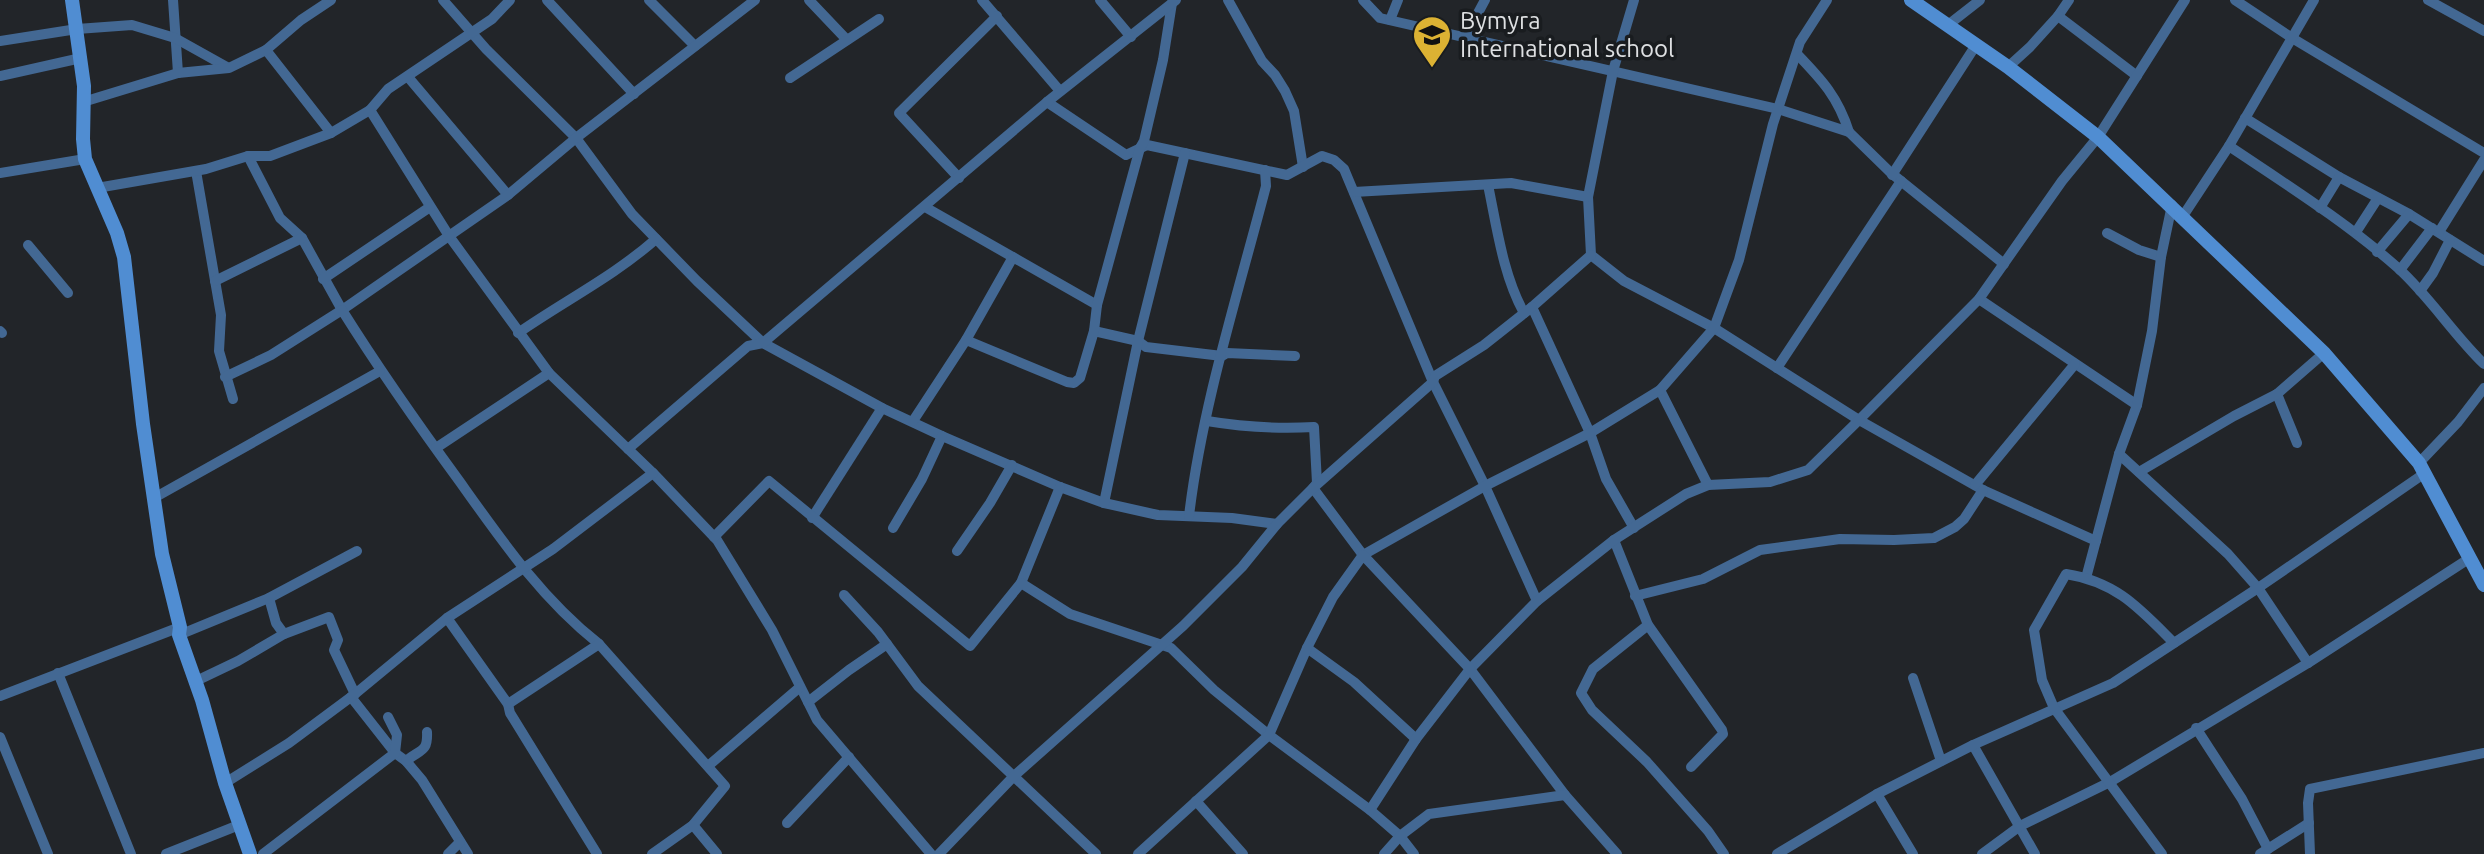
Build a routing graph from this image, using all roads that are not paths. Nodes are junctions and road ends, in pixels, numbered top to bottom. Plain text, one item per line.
1 (72, 0) edge
2 (173, 0) edge
3 (331, 0) edge
4 (443, 0) edge
5 (510, 0) edge
6 (547, 0) edge
7 (649, 0) edge
8 (809, 0) edge
9 (982, 0) edge
10 (1100, 0) edge
11 (1228, 0) edge
12 (1363, 0) edge
13 (1398, 0) edge
14 (1485, 0) edge
15 (1634, 0) edge
16 (1827, 0) edge
17 (1911, 0) edge
18 (1980, 0) edge
19 (2069, 0) edge
20 (2185, 0) edge
21 (2235, 0) edge
22 (2314, 0) edge
23 (2428, 0) edge
24 (753, 1) edge
25 (1174, 1) edge
26 (997, 16) junction
27 (2058, 16) junction
28 (879, 19) dead end
29 (174, 20) junction
30 (1390, 20) junction
31 (1948, 25) junction
32 (77, 29) junction
33 (2484, 31) edge
34 (161, 34) junction
35 (472, 34) junction
36 (1131, 37) junction
37 (175, 38) junction
38 (2292, 38) junction
39 (1464, 39) junction
40 (847, 40) junction
41 (0, 41) edge
42 (1976, 45) junction
43 (695, 46) junction
44 (266, 50) junction
45 (1797, 54) junction
46 (81, 58) junction
47 (2008, 67) junction
48 (229, 68) junction
49 (1613, 71) junction
50 (178, 73) junction
51 (0, 76) edge
52 (2137, 76) junction
53 (408, 77) junction
54 (790, 78) dead end
55 (1060, 91) junction
56 (634, 94) junction
57 (83, 102) junction
58 (1047, 102) junction
59 (1778, 109) junction
60 (370, 110) junction
61 (2245, 118) junction
62 (1849, 132) junction
63 (331, 133) junction
64 (2098, 137) junction
65 (576, 138) junction
66 (2229, 146) junction
67 (1140, 148) junction
68 (1185, 153) junction
69 (2484, 153) edge
70 (248, 156) junction
71 (85, 159) junction
72 (2484, 160) edge
73 (1303, 167) junction
74 (1265, 170) junction
75 (196, 171) junction
76 (0, 173) edge
77 (2339, 177) junction
78 (959, 178) junction
79 (1897, 178) junction
80 (1488, 185) junction
81 (97, 188) junction
82 (1354, 192) junction
83 (508, 195) junction
84 (1588, 197) junction
85 (2378, 198) junction
86 (430, 207) junction
87 (925, 207) junction
88 (2320, 208) junction
89 (2178, 211) junction
90 (2409, 214) junction
91 (2436, 230) junction
92 (2356, 232) junction
93 (2107, 233) dead end
94 (449, 236) junction
95 (302, 238) junction
96 (656, 239) junction
97 (2450, 240) junction
98 (28, 245) dead end
99 (2377, 252) junction
100 (1591, 255) junction
101 (1013, 257) junction
102 (2161, 257) junction
103 (2484, 261) edge
104 (2004, 264) junction
105 (2400, 270) junction
106 (323, 279) junction
107 (215, 281) junction
108 (2420, 291) junction
109 (68, 293) dead end
110 (1979, 299) junction
111 (1097, 305) junction
112 (342, 310) junction
113 (1528, 310) junction
114 (1714, 328) junction
115 (1094, 331) junction
116 (518, 333) junction
117 (966, 340) junction
118 (1138, 341) junction
119 (763, 343) junction
120 (2324, 353) junction
121 (1222, 356) junction
122 (1295, 356) dead end
123 (2075, 364) junction
124 (2484, 364) edge
125 (1777, 368) junction
126 (380, 371) junction
127 (549, 373) junction
128 (225, 377) junction
129 (1433, 382) junction
130 (2484, 388) edge
131 (1660, 390) junction
132 (2277, 394) junction
133 (233, 399) dead end
134 (2137, 405) junction
135 (882, 408) junction
136 (1859, 420) junction
137 (913, 421) junction
138 (1207, 421) junction
139 (1590, 433) junction
140 (942, 436) junction
141 (2297, 443) dead end
142 (436, 448) junction
143 (628, 449) junction
144 (2119, 454) junction
145 (1012, 465) junction
146 (2422, 468) junction
147 (2139, 472) junction
148 (653, 473) junction
149 (1708, 485) junction
150 (1485, 486) junction
151 (1060, 487) junction
152 (1979, 487) junction
153 (1313, 488) junction
154 (154, 498) junction
155 (1104, 503) junction
156 (1189, 516) junction
157 (812, 518) junction
158 (1277, 524) junction
159 (893, 528) dead end
160 (1634, 528) junction
161 (714, 537) junction
162 (1614, 540) junction
163 (2096, 541) junction
164 (357, 551) dead end
165 (957, 551) dead end
166 (1363, 555) junction
167 (2470, 558) junction
168 (522, 569) junction
169 (2086, 578) junction
170 (1021, 583) junction
171 (2484, 585) edge
172 (2258, 588) junction
173 (844, 595) dead end
174 (1635, 596) junction
175 (269, 598) junction
176 (1537, 601) junction
177 (447, 618) junction
178 (1648, 625) junction
179 (179, 631) junction
180 (284, 634) junction
181 (2174, 643) junction
182 (599, 644) junction
183 (887, 644) junction
184 (1160, 645) junction
185 (1307, 648) junction
186 (2308, 663) junction
187 (1470, 669) junction
188 (58, 673) junction
189 (1913, 678) dead end
190 (194, 682) junction
191 (800, 687) junction
192 (353, 695) junction
193 (0, 696) edge
194 (808, 702) junction
195 (508, 704) junction
196 (2054, 708) junction
197 (388, 717) dead end
198 (2196, 728) junction
199 (427, 732) dead end
200 (1269, 735) junction
201 (0, 737) edge
202 (1416, 739) junction
203 (1973, 745) junction
204 (395, 753) junction
205 (2484, 753) edge
206 (849, 757) junction
207 (406, 761) junction
208 (1941, 761) junction
209 (708, 766) junction
210 (1691, 767) dead end
211 (1014, 776) junction
212 (2110, 782) junction
213 (225, 783) junction
214 (1877, 794) junction
215 (1565, 795) junction
216 (1196, 801) junction
217 (1370, 810) junction
218 (787, 823) dead end
219 (2309, 823) junction
220 (239, 825) junction
221 (693, 825) junction
222 (2020, 826) junction
223 (1400, 836) junction
224 (460, 842) junction
225 (2264, 852) edge
226 (48, 854) edge
227 (131, 854) edge
228 (166, 854) edge
229 (250, 854) edge
230 (263, 854) edge
231 (448, 854) edge
232 (468, 854) edge
233 (597, 854) edge
234 (652, 854) edge
235 (717, 854) edge
236 (931, 854) edge
237 (939, 854) edge
238 (1096, 854) edge
239 (1138, 854) edge
240 (1243, 854) edge
241 (1384, 854) edge
242 (1414, 854) edge
243 (1617, 854) edge
244 (1724, 854) edge
245 (1777, 854) edge
246 (1913, 854) edge
247 (1982, 854) edge
248 (2035, 854) edge
249 (2162, 854) edge
250 (2310, 854) edge

1 - 32 street
2 - 29 street
3 - 44 street
4 - 35 street
5 - 35 street
6 - 56 street
7 - 43 street
8 - 40 street
9 - 26 street
10 - 36 street
11 - 73 street
12 - 30 street
13 - 30 street
14 - 39 street
15 - 49 street
16 - 45 street
17 - 31 street
18 - 31 street
19 - 27 street
20 - 52 street
21 - 38 street
22 - 38 street
23 - 33 street
24 - 43 street
25 - 36 street
25 - 67 street
26 - 55 street
26 - 78 street
27 - 47 street
27 - 52 street
28 - 40 street
29 - 34 street
29 - 37 street
30 - 39 street
31 - 42 street
32 - 34 street
32 - 41 street
32 - 46 street
34 - 37 street
35 - 53 street
35 - 65 street
36 - 55 street
37 - 48 street
37 - 50 street
38 - 61 street
38 - 69 street
39 - 49 street
40 - 54 street
42 - 47 street
42 - 79 street
43 - 56 street
44 - 48 street
44 - 63 street
45 - 59 street
45 - 62 street
46 - 51 street
46 - 57 street
47 - 64 street
48 - 50 street
49 - 59 street
49 - 84 street
50 - 57 street
52 - 64 street
53 - 60 street
53 - 83 street
55 - 58 street
56 - 65 street
57 - 71 street
58 - 67 street
58 - 78 street
59 - 62 street
59 - 114 street
60 - 63 street
60 - 86 street
61 - 66 street
61 - 77 street
62 - 79 street
63 - 70 street
64 - 89 street
64 - 104 street
65 - 83 street
65 - 96 street
66 - 88 street
66 - 89 street
67 - 68 street
67 - 111 street
68 - 74 street
68 - 118 street
70 - 75 street
70 - 95 street
71 - 76 street
71 - 81 street
72 - 91 street
73 - 74 street
73 - 82 street
74 - 121 street
75 - 81 street
75 - 107 street
77 - 85 street
77 - 88 street
78 - 87 street
79 - 104 street
79 - 125 street
80 - 82 street
80 - 84 street
80 - 113 street
81 - 154 street
82 - 129 street
83 - 94 street
84 - 100 street
85 - 90 street
85 - 92 street
86 - 94 street
86 - 106 street
87 - 101 street
87 - 119 street
88 - 92 street
89 - 102 street
89 - 120 street
90 - 91 street
90 - 99 street
91 - 97 street
91 - 105 street
92 - 99 street
93 - 102 street
94 - 112 street
94 - 116 street
95 - 106 street
95 - 107 street
96 - 116 street
96 - 119 street
97 - 103 street
97 - 108 street
98 - 109 street
99 - 105 street
100 - 113 street
100 - 114 street
101 - 111 street
101 - 117 street
102 - 134 street
104 - 110 street
105 - 108 street
106 - 112 street
107 - 128 street
108 - 124 street
110 - 123 street
110 - 136 street
111 - 115 street
112 - 126 street
112 - 128 street
113 - 129 street
113 - 139 street
114 - 125 street
114 - 131 street
115 - 117 street
115 - 118 street
116 - 127 street
117 - 137 street
118 - 121 street
118 - 155 street
119 - 135 street
119 - 143 street
120 - 132 street
120 - 146 street
121 - 122 street
121 - 138 street
123 - 134 street
123 - 152 street
125 - 136 street
126 - 142 street
126 - 154 street
127 - 142 street
127 - 143 street
128 - 133 street
129 - 150 street
129 - 153 street
130 - 146 street
131 - 139 street
131 - 149 street
132 - 141 street
132 - 147 street
134 - 144 street
135 - 137 street
135 - 157 street
136 - 149 street
136 - 152 street
137 - 140 street
138 - 153 street
138 - 156 street
139 - 150 street
139 - 160 street
140 - 145 street
140 - 159 street
142 - 168 street
143 - 148 street
144 - 147 street
144 - 163 street
145 - 151 street
145 - 165 street
146 - 167 street
146 - 172 street
147 - 172 street
148 - 161 street
148 - 168 street
149 - 160 street
150 - 166 street
150 - 176 street
151 - 155 street
151 - 170 street
152 - 163 street
152 - 174 street
153 - 158 street
153 - 166 street
154 - 179 street
155 - 156 street
156 - 158 street
157 - 161 street
157 - 170 street
158 - 184 street
160 - 162 street
161 - 191 street
162 - 174 street
162 - 176 street
163 - 169 street
164 - 175 street
166 - 185 street
166 - 187 street
167 - 171 street
167 - 186 street
168 - 177 street
168 - 182 street
169 - 181 street
169 - 196 street
170 - 184 street
172 - 181 street
172 - 186 street
173 - 183 street
174 - 178 street
175 - 179 street
175 - 180 street
176 - 187 street
177 - 192 street
177 - 195 street
178 - 210 street
178 - 244 street
179 - 188 street
179 - 190 street
180 - 190 street
180 - 192 street
181 - 196 street
182 - 195 street
182 - 209 street
183 - 194 street
183 - 211 street
184 - 200 street
184 - 211 street
185 - 200 street
185 - 202 street
186 - 198 street
187 - 202 street
187 - 215 street
188 - 193 street
188 - 227 street
189 - 208 street
190 - 213 street
191 - 194 street
191 - 209 street
192 - 204 street
192 - 213 street
194 - 206 street
195 - 233 street
196 - 203 street
196 - 212 street
197 - 204 street
198 - 212 street
198 - 225 street
199 - 207 street
200 - 216 street
200 - 217 street
201 - 226 street
202 - 217 street
203 - 208 street
203 - 222 street
204 - 207 street
204 - 230 street
205 - 219 street
206 - 218 street
206 - 236 street
207 - 224 street
208 - 214 street
209 - 221 street
211 - 237 street
211 - 238 street
212 - 222 street
212 - 249 street
213 - 220 street
214 - 245 street
214 - 246 street
215 - 223 street
215 - 243 street
216 - 239 street
216 - 240 street
217 - 223 street
219 - 225 street
219 - 250 street
220 - 228 street
220 - 229 street
221 - 234 street
221 - 235 street
222 - 247 street
222 - 248 street
223 - 241 street
223 - 242 street
224 - 231 street
224 - 232 street

